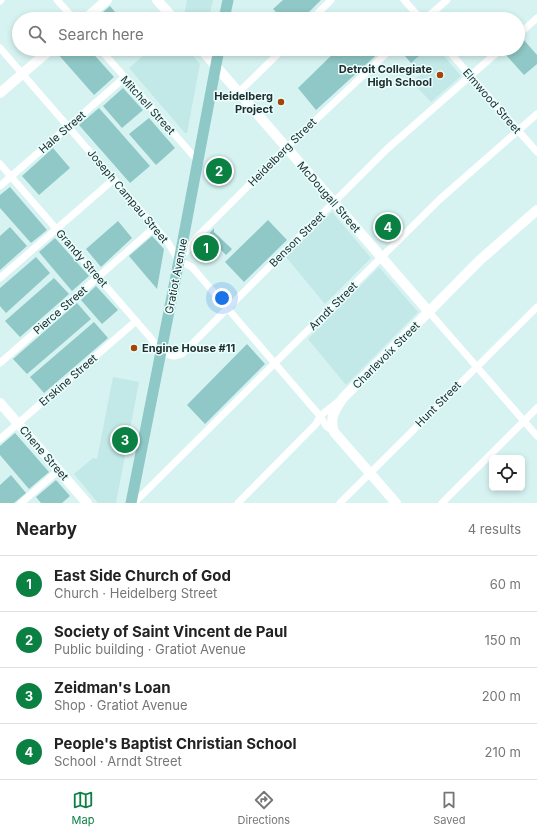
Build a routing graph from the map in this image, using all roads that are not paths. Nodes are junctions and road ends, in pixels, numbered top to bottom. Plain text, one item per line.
1 (57, 0) edge
2 (107, 0) edge
3 (157, 0) edge
4 (228, 0) edge
5 (331, 0) edge
6 (404, 0) edge
7 (447, 0) edge
8 (68, 12) edge
9 (93, 12) edge
10 (168, 12) edge
11 (225, 12) edge
12 (319, 12) edge
13 (415, 12) edge
14 (433, 12) edge
15 (537, 18) edge
16 (525, 28) edge
17 (0, 48) edge
18 (42, 56) edge
19 (106, 56) edge
20 (207, 56) edge
21 (218, 56) edge
22 (276, 56) edge
23 (384, 56) edge
24 (453, 56) edge
25 (493, 56) edge
26 (216, 66) junction
27 (22, 74) junction
28 (470, 76) junction
29 (124, 78) junction
30 (0, 93) edge
31 (238, 93) junction
32 (537, 114) edge
33 (68, 126) junction
34 (518, 130) junction
35 (286, 148) junction
36 (537, 152) edge
37 (197, 160) junction
38 (0, 164) edge
39 (11, 176) junction
40 (114, 179) junction
41 (0, 186) edge
42 (334, 202) junction
43 (537, 210) edge
44 (155, 227) junction
45 (57, 229) junction
46 (381, 257) junction
47 (179, 261) junction
48 (98, 276) junction
49 (0, 278) edge
50 (537, 306) edge
51 (227, 309) junction
52 (429, 312) junction
53 (136, 321) junction
54 (162, 353) junction
55 (0, 363) edge
56 (275, 364) junction
57 (476, 366) junction
58 (343, 398) junction
59 (0, 403) edge
60 (537, 408) edge
61 (320, 416) junction
62 (524, 421) junction
63 (18, 424) junction
64 (334, 432) junction
65 (537, 436) edge
66 (0, 439) edge
67 (59, 470) junction
68 (370, 473) junction
69 (21, 503) edge
70 (87, 503) edge
71 (133, 503) edge
72 (238, 503) edge
73 (340, 503) edge
74 (396, 503) edge
75 (442, 503) edge

1 - 8 street
2 - 9 street
3 - 10 street
4 - 11 main road
5 - 12 street
6 - 13 street
7 - 14 street
15 - 16 street
17 - 27 street, Joseph Campau Street
18 - 27 street
19 - 29 street, Mitchell Street
20 - 26 street, McDougall Street
21 - 26 main road, Gratiot Avenue
22 - 31 street
23 - 35 street, Heidelberg Street
24 - 28 street, Elmwood Street
25 - 28 street, Benson Street
26 - 31 street, McDougall Street
26 - 37 main road, Gratiot Avenue
27 - 30 street
27 - 33 street, Joseph Campau Street
28 - 34 street, Elmwood Street
28 - 42 street, Benson Street
29 - 33 street, Hale Street
29 - 37 street, Mitchell Street
31 - 35 street, McDougall Street
32 - 34 street, Arndt Street
33 - 39 street, Hale Street
33 - 40 street, Joseph Campau Street
34 - 36 street, Elmwood Street
34 - 46 street, Arndt Street
35 - 42 street, McDougall Street
35 - 47 street, Heidelberg Street
37 - 47 main road, Gratiot Avenue
38 - 39 street, Grandy Street
39 - 41 street, Hale Street
39 - 45 street, Grandy Street
40 - 44 street, Joseph Campau Street
40 - 45 street
42 - 46 street, McDougall Street
42 - 51 street, Benson Street
43 - 52 street, Charlevoix Street
44 - 47 street, Joseph Campau Street
44 - 48 street, Pierce Street
45 - 48 street, Grandy Street
45 - 49 street
46 - 52 street, McDougall Street
46 - 56 street, Arndt Street
47 - 51 street, Joseph Campau Street
47 - 54 main road, Gratiot Avenue
48 - 53 street, Grandy Street
48 - 55 street, Pierce Street
50 - 57 street, Hunt Street
51 - 54 street, Benson Street
51 - 56 street, Joseph Campau Street
52 - 57 street, McDougall Street
52 - 58 street, Charlevoix Street
53 - 54 street, Grandy Street
53 - 63 street, Erskine Street
54 - 71 main road, Gratiot Avenue
56 - 61 street, Joseph Campau Street
56 - 71 street, Arndt Street
57 - 62 street, McDougall Street
57 - 68 street, Hunt Street
58 - 61 street, Charlevoix Street
58 - 64 street
59 - 63 street, Chene Street
60 - 62 street
61 - 64 street, Joseph Campau Street
61 - 72 street, Charlevoix Street
62 - 65 street, McDougall Street
62 - 75 street
63 - 66 street, Erskine Street
63 - 67 street, Chene Street
64 - 68 street, Joseph Campau Street
67 - 69 street
67 - 70 street, Chene Street
68 - 73 street, Hunt Street
68 - 74 street, Joseph Campau Street

